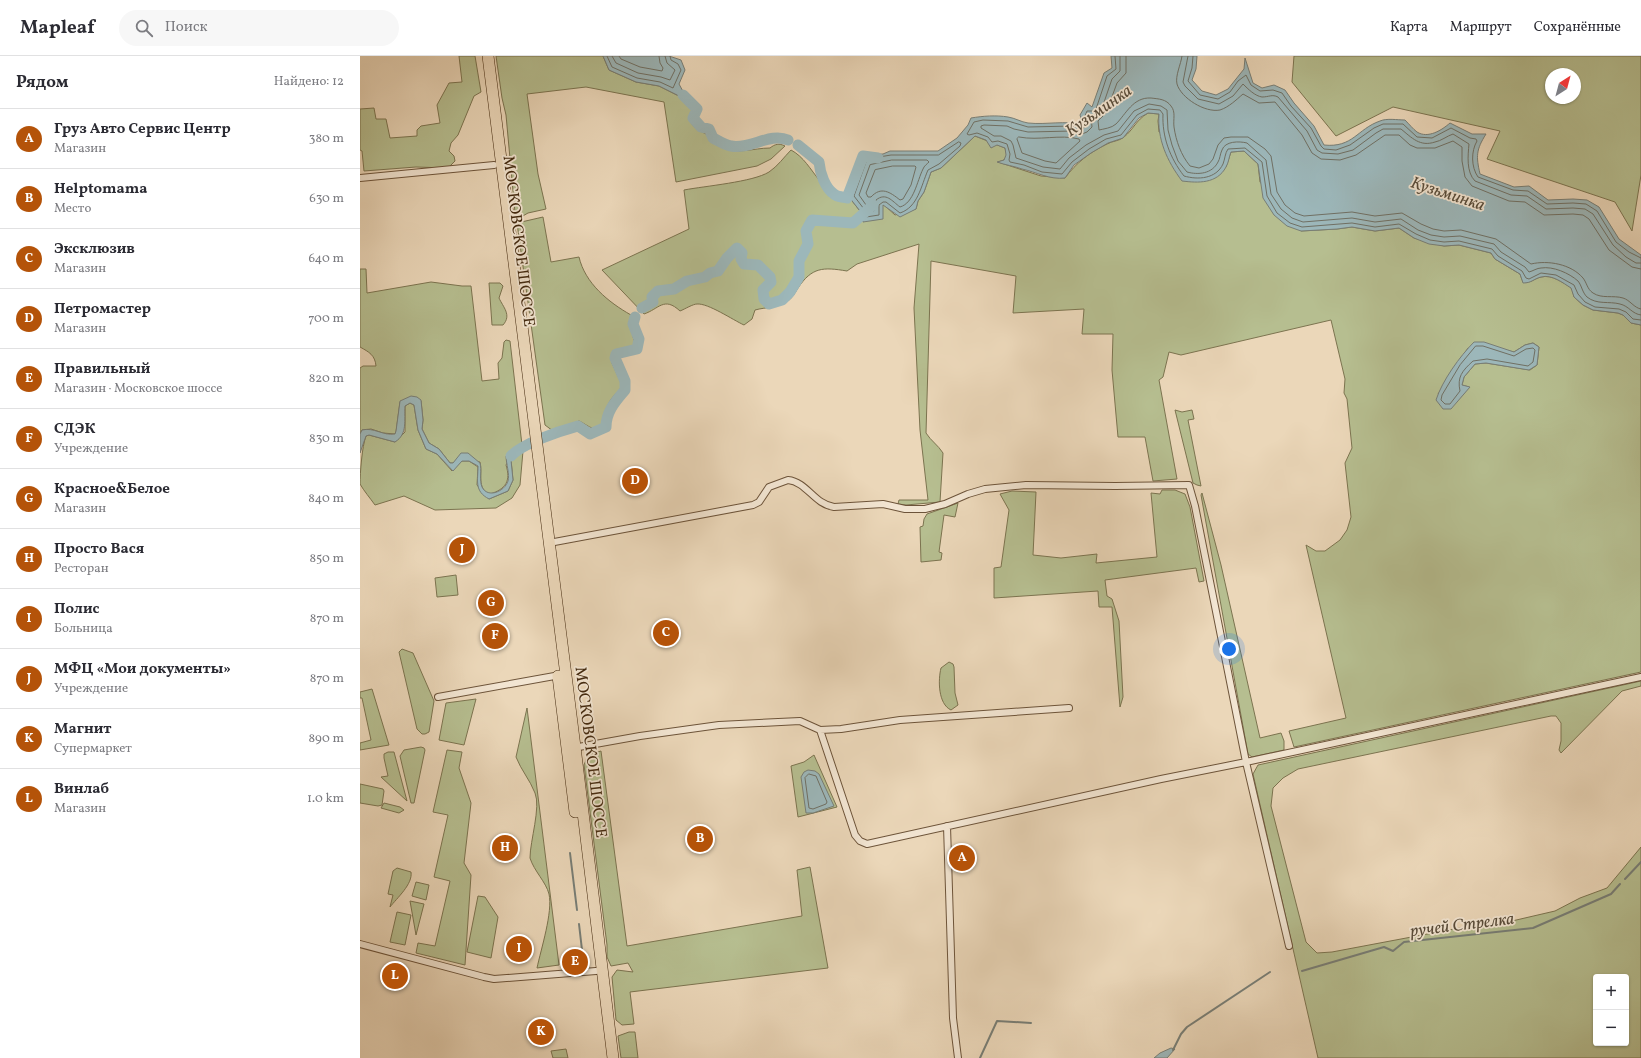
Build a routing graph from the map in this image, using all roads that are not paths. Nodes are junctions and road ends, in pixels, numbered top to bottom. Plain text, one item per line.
1 (482, 56) edge
2 (488, 56) edge
3 (494, 165) junction
4 (360, 178) edge
5 (531, 430) junction
6 (534, 451) junction
7 (549, 543) junction
8 (562, 675) junction
9 (1641, 677) edge
10 (438, 697) dead end
11 (1069, 708) dead end
12 (820, 730) junction
13 (571, 748) junction
14 (1246, 762) junction
15 (946, 826) junction
16 (360, 944) edge
17 (1288, 946) dead end
18 (596, 970) junction
19 (606, 1058) edge
20 (613, 1058) edge
21 (958, 1058) edge

1 - 3 highway, МОСКОВСКОЕ ШОССЕ
2 - 5 highway, МОСКОВСКОЕ ШОССЕ
3 - 4 street
3 - 5 highway, МОСКОВСКОЕ ШОССЕ
5 - 6 highway
6 - 7 highway, МОСКОВСКОЕ ШОССЕ
6 - 8 highway, МОСКОВСКОЕ ШОССЕ
7 - 8 highway, МОСКОВСКОЕ ШОССЕ
7 - 14 street
8 - 10 street
8 - 13 highway, МОСКОВСКОЕ ШОССЕ
9 - 14 street
11 - 12 street
12 - 13 street
12 - 15 street
13 - 18 highway, МОСКОВСКОЕ ШОССЕ
13 - 20 highway, МОСКОВСКОЕ ШОССЕ
14 - 15 street
14 - 17 street
15 - 21 street
16 - 18 street
18 - 19 highway, МОСКОВСКОЕ ШОССЕ

